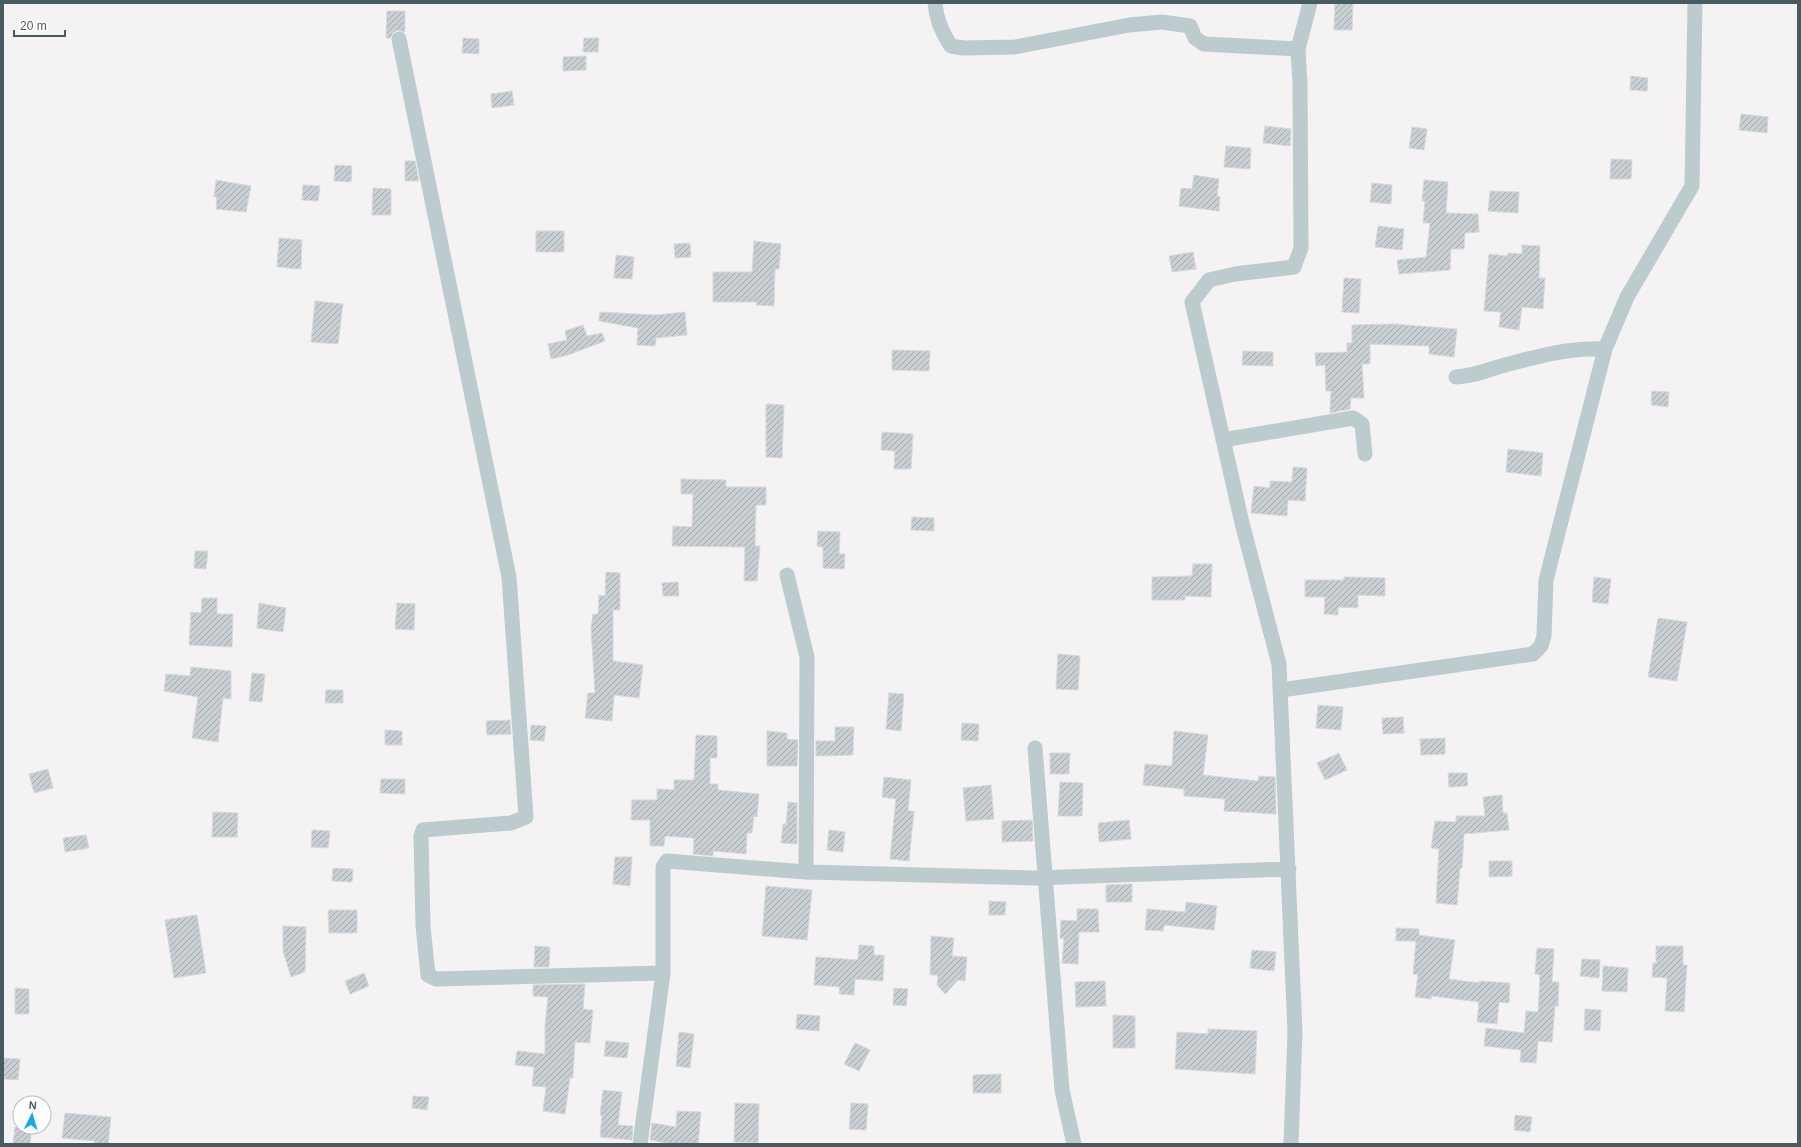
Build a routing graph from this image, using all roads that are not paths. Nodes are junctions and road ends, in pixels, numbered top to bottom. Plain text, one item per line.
1 (935, 3) edge
2 (1310, 3) edge
3 (1695, 3) edge
4 (399, 39) dead end
5 (1298, 49) junction
6 (1605, 349) junction
7 (1456, 377) dead end
8 (1224, 440) junction
9 (1365, 454) dead end
10 (786, 575) dead end
11 (1281, 690) junction
12 (1035, 748) dead end
13 (1289, 869) junction
14 (806, 872) junction
15 (1045, 877) junction
16 (663, 973) junction
17 (640, 1144) edge
18 (1074, 1144) edge
19 (1291, 1144) edge

1 - 5 street
2 - 5 street
3 - 6 street
4 - 16 street
5 - 8 street
6 - 7 street
6 - 11 street
8 - 9 street
8 - 11 street
10 - 14 street
11 - 13 street
12 - 15 street
13 - 15 street
13 - 19 street
14 - 15 street
14 - 16 street
15 - 18 street
16 - 17 street

